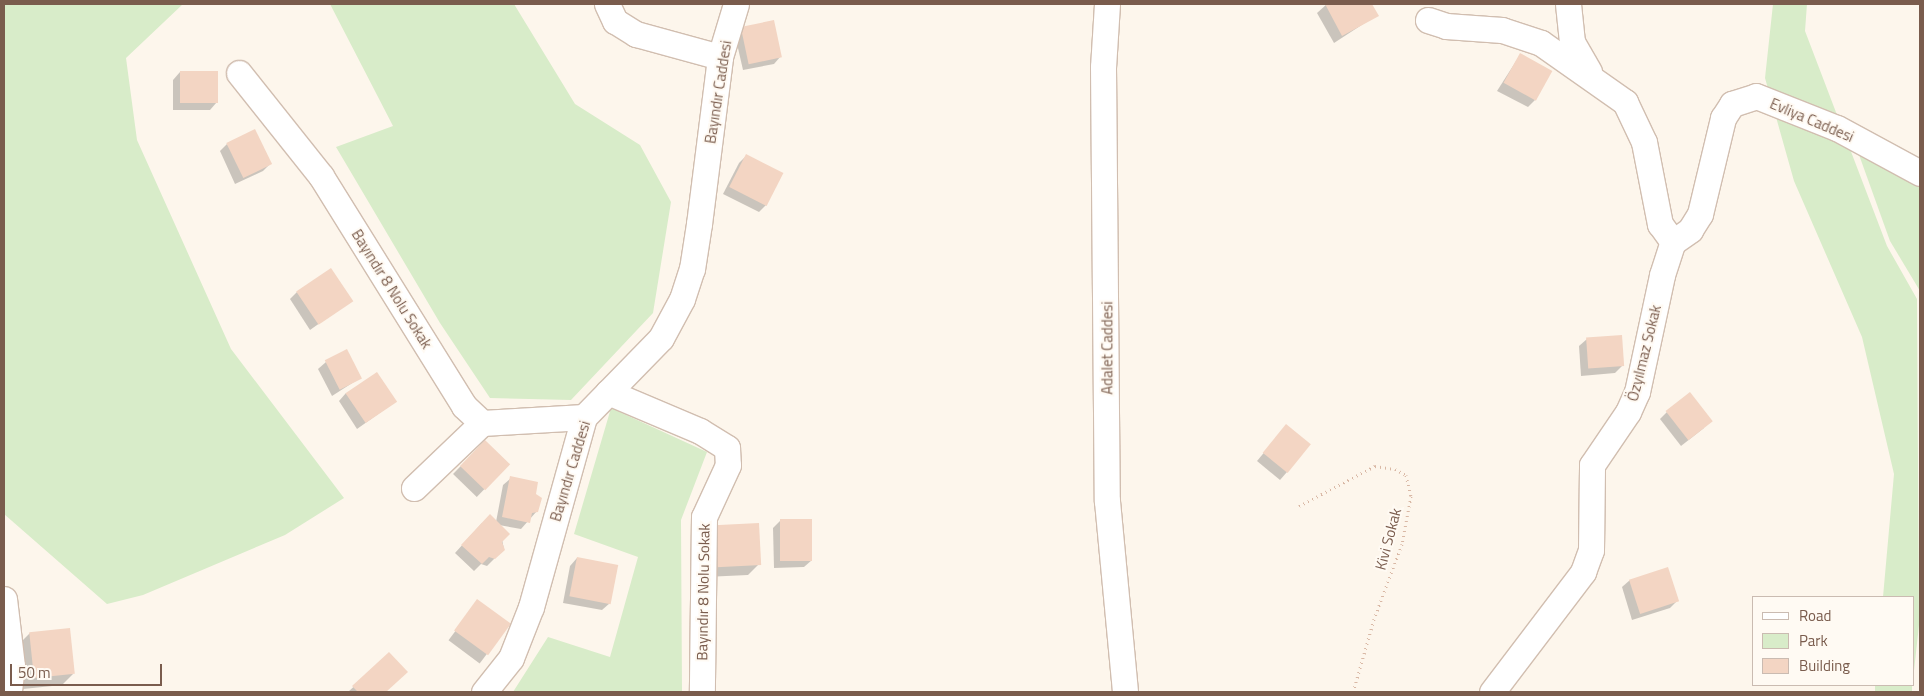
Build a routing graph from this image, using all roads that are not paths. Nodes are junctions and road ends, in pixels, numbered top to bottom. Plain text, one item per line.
1 (607, 4) edge
2 (736, 4) edge
3 (1107, 4) edge
4 (1568, 4) edge
5 (1428, 20) dead end
6 (720, 57) junction
7 (239, 74) dead end
8 (1591, 76) junction
9 (1920, 173) edge
10 (1673, 242) junction
11 (608, 392) junction
12 (584, 417) junction
13 (482, 423) junction
14 (414, 488) dead end
15 (4, 599) edge
16 (9, 692) edge
17 (484, 692) edge
18 (702, 692) edge
19 (1125, 692) edge
20 (1492, 692) edge

1 - 6 street
2 - 6 street, Bayındır Caddesi
3 - 19 street, Adalet Caddesi
4 - 8 street
5 - 8 street
6 - 11 street, Bayındır Caddesi
7 - 13 street, Bayındır 8 Nolu Sokak
8 - 10 street
9 - 10 street, Evliya Caddesi
10 - 20 street, Özyılmaz Sokak
11 - 12 street, Bayındır Caddesi
11 - 18 street, Bayındır 8 Nolu Sokak
12 - 13 street
12 - 17 street, Bayındır Caddesi
13 - 14 street
15 - 16 street

